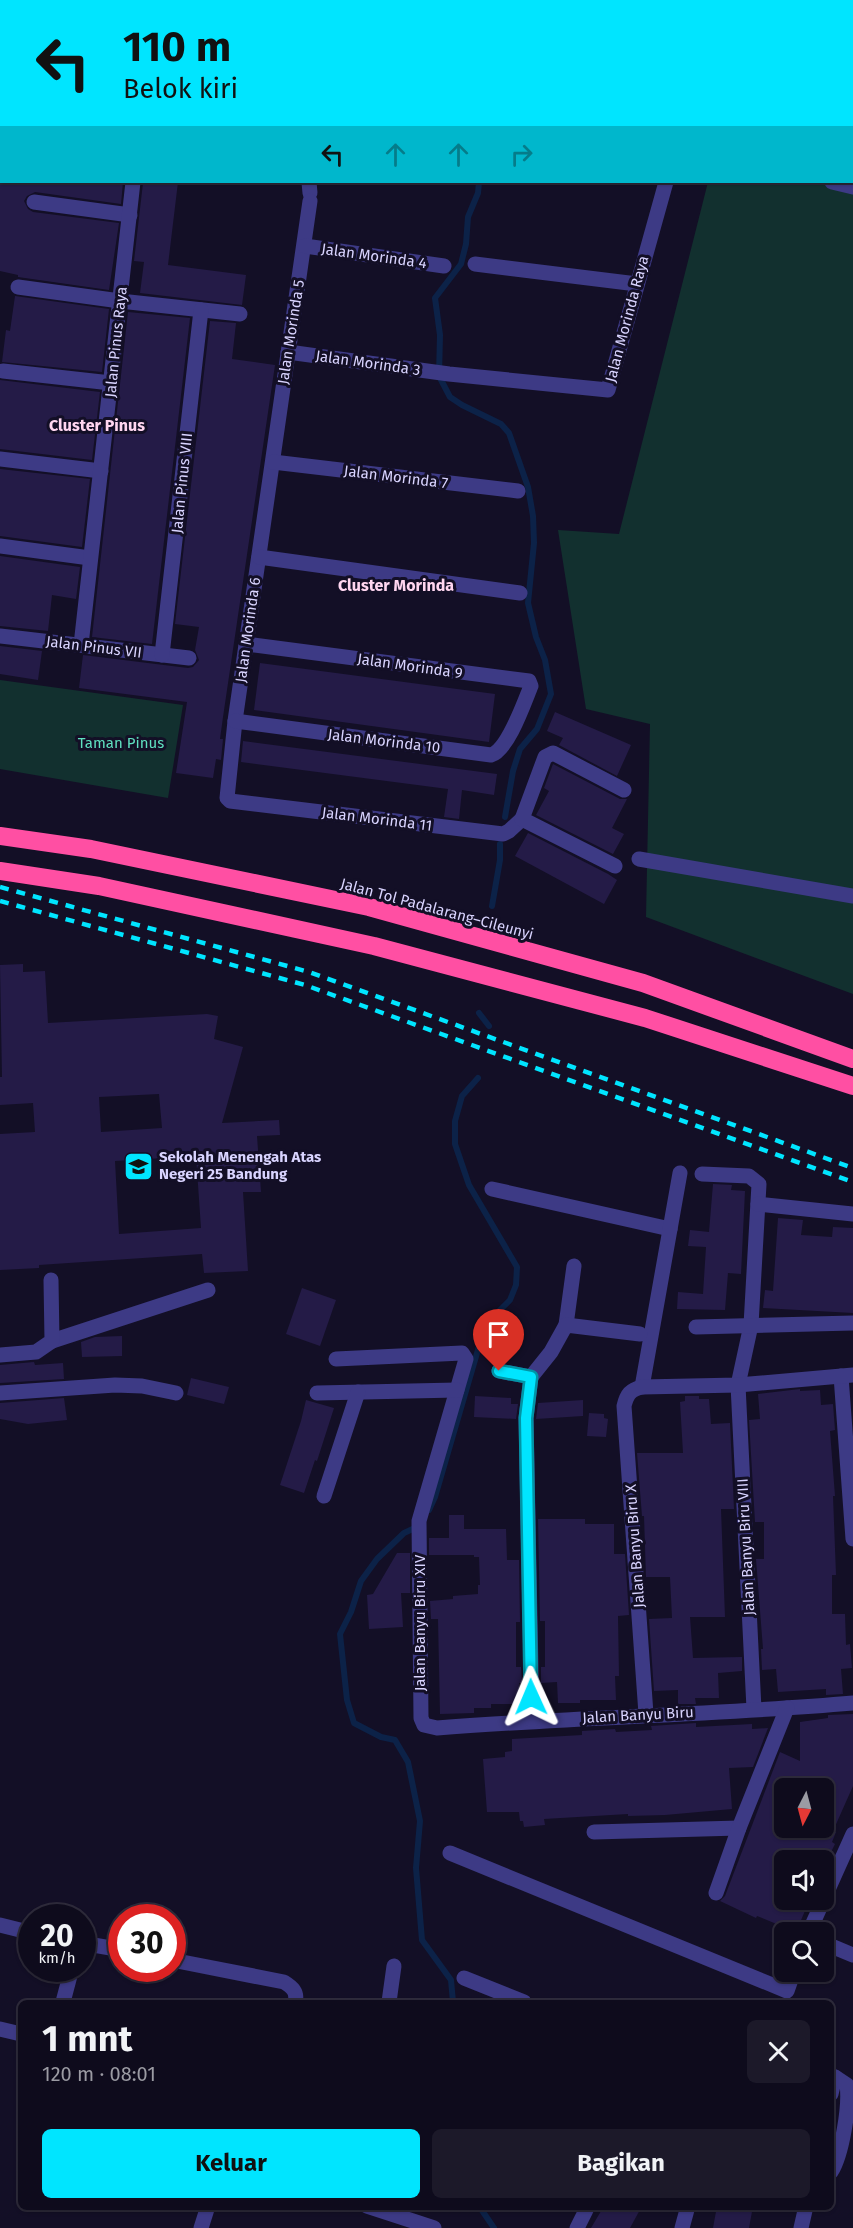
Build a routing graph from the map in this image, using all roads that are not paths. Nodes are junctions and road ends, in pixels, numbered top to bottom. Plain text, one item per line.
1 (133, 183) edge
2 (666, 183) edge
3 (310, 192) edge
4 (34, 202) dead end
5 (130, 215) junction
6 (304, 246) junction
7 (475, 264) dead end
8 (444, 266) dead end
9 (637, 284) junction
10 (18, 287) dead end
11 (120, 301) junction
12 (201, 310) junction
13 (240, 314) dead end
14 (288, 352) junction
15 (3, 371) dead end
16 (449, 374) joint
17 (111, 383) junction
18 (0, 459) edge
19 (273, 462) junction
20 (101, 471) junction
21 (518, 491) dead end
22 (0, 546) edge
23 (259, 557) junction
24 (90, 558) junction
25 (519, 593) dead end
26 (0, 636) edge
27 (246, 644) junction
28 (81, 645) junction
29 (162, 655) junction
30 (189, 658) dead end
31 (235, 721) junction
32 (516, 723) joint
33 (624, 790) dead end
34 (227, 798) joint
35 (522, 819) junction
36 (0, 836) edge
37 (639, 859) dead end
38 (615, 866) dead end
39 (0, 871) edge
40 (853, 896) edge
41 (853, 1059) edge
42 (853, 1086) edge
43 (680, 1173) dead end
44 (702, 1174) dead end
45 (492, 1189) dead end
46 (758, 1204) junction
47 (853, 1214) edge
48 (670, 1229) junction
49 (574, 1266) dead end
50 (51, 1280) dead end
51 (208, 1290) dead end
52 (853, 1323) edge
53 (566, 1325) junction
54 (751, 1325) junction
55 (696, 1327) dead end
56 (640, 1334) dead end
57 (52, 1341) junction
58 (0, 1355) edge
59 (336, 1359) dead end
60 (499, 1371) dead end
61 (847, 1376) edge
62 (531, 1377) junction
63 (738, 1385) junction
64 (642, 1387) junction
65 (457, 1390) junction
66 (358, 1392) junction
67 (0, 1393) edge
68 (176, 1393) dead end
69 (318, 1393) dead end
70 (324, 1496) dead end
71 (853, 1539) edge
72 (853, 1703) edge
73 (787, 1708) junction
74 (754, 1709) junction
75 (646, 1714) junction
76 (532, 1720) junction
77 (424, 1725) joint
78 (739, 1828) junction
79 (594, 1832) dead end
80 (853, 1834) edge
81 (450, 1853) dead end
82 (716, 1893) dead end
83 (813, 1922) edge
84 (0, 1925) edge
85 (18, 1930) edge
86 (834, 1947) edge
87 (853, 1955) edge
88 (186, 1963) edge
89 (394, 1966) dead end
90 (464, 1978) dead end
91 (68, 1982) edge
92 (790, 1982) edge
93 (785, 1997) edge
94 (64, 2000) edge
95 (295, 2000) edge
96 (389, 2000) edge
97 (519, 2000) edge
98 (0, 2029) edge
99 (18, 2033) edge
100 (834, 2078) edge
101 (834, 2163) edge
102 (207, 2210) edge
103 (379, 2210) edge
104 (586, 2210) edge
105 (687, 2210) edge
106 (805, 2210) edge
107 (201, 2228) edge
108 (434, 2228) edge
109 (577, 2228) edge
110 (682, 2228) edge
111 (801, 2228) edge

1 - 5 street, Jalan Pinus Raya
2 - 9 street, Jalan Morinda Raya
3 - 6 street, Jalan Morinda 5
4 - 5 street
5 - 11 street, Jalan Pinus Raya
6 - 8 street, Jalan Morinda 4
6 - 14 street, Jalan Morinda 5
7 - 9 street
9 - 16 street, Jalan Morinda Raya
10 - 11 street
11 - 12 street
11 - 17 street, Jalan Pinus Raya
12 - 13 street
12 - 29 street, Jalan Pinus VIII
14 - 16 street, Jalan Morinda 3
14 - 19 street, Jalan Morinda 5
15 - 17 street
17 - 20 street, Jalan Pinus Raya
18 - 20 street
19 - 21 street, Jalan Morinda 7
19 - 23 street, Jalan Morinda 6
20 - 24 street, Jalan Pinus Raya
22 - 24 street
23 - 25 street
23 - 27 street, Jalan Morinda 6
24 - 28 street, Jalan Pinus Raya
26 - 28 street, Jalan Pinus VII
27 - 31 street, Jalan Morinda 6
27 - 32 street, Jalan Morinda 9
28 - 29 street, Jalan Pinus VII
29 - 30 street, Jalan Pinus VII
31 - 32 street, Jalan Morinda 10
31 - 34 street, Jalan Morinda 6
33 - 35 street
34 - 35 street, Jalan Morinda 11
35 - 38 street
36 - 41 highway, Jalan Tol Padalarang–Cileunyi
37 - 40 street
39 - 42 highway
43 - 48 street
44 - 46 street, Jalan Banyu Biru VIII
45 - 48 street
46 - 47 street
46 - 54 street, Jalan Banyu Biru VIII
48 - 64 street
49 - 53 street
50 - 57 street
51 - 57 street
52 - 54 street
53 - 56 street
53 - 62 street
54 - 55 street
54 - 63 street, Jalan Banyu Biru VIII
57 - 58 street
59 - 65 street, Jalan Banyu Biru XIV
60 - 62 street
61 - 63 street
61 - 71 street
62 - 76 street
63 - 64 street
63 - 74 street, Jalan Banyu Biru VIII
64 - 75 street, Jalan Banyu Biru X
65 - 66 street
65 - 77 street, Jalan Banyu Biru XIV
66 - 69 street
66 - 70 street
67 - 68 street
72 - 73 street, Jalan Banyu Biru
73 - 74 street, Jalan Banyu Biru
73 - 78 street
74 - 75 street, Jalan Banyu Biru
75 - 76 street, Jalan Banyu Biru
76 - 77 street, Jalan Banyu Biru
78 - 79 street
78 - 82 street
80 - 83 street
81 - 93 street
84 - 85 street
86 - 87 street
88 - 95 street
89 - 96 street
90 - 97 street
91 - 94 street
92 - 93 street
98 - 99 street
100 - 101 street
102 - 107 street
103 - 108 street
104 - 109 street
105 - 110 street
106 - 111 street

